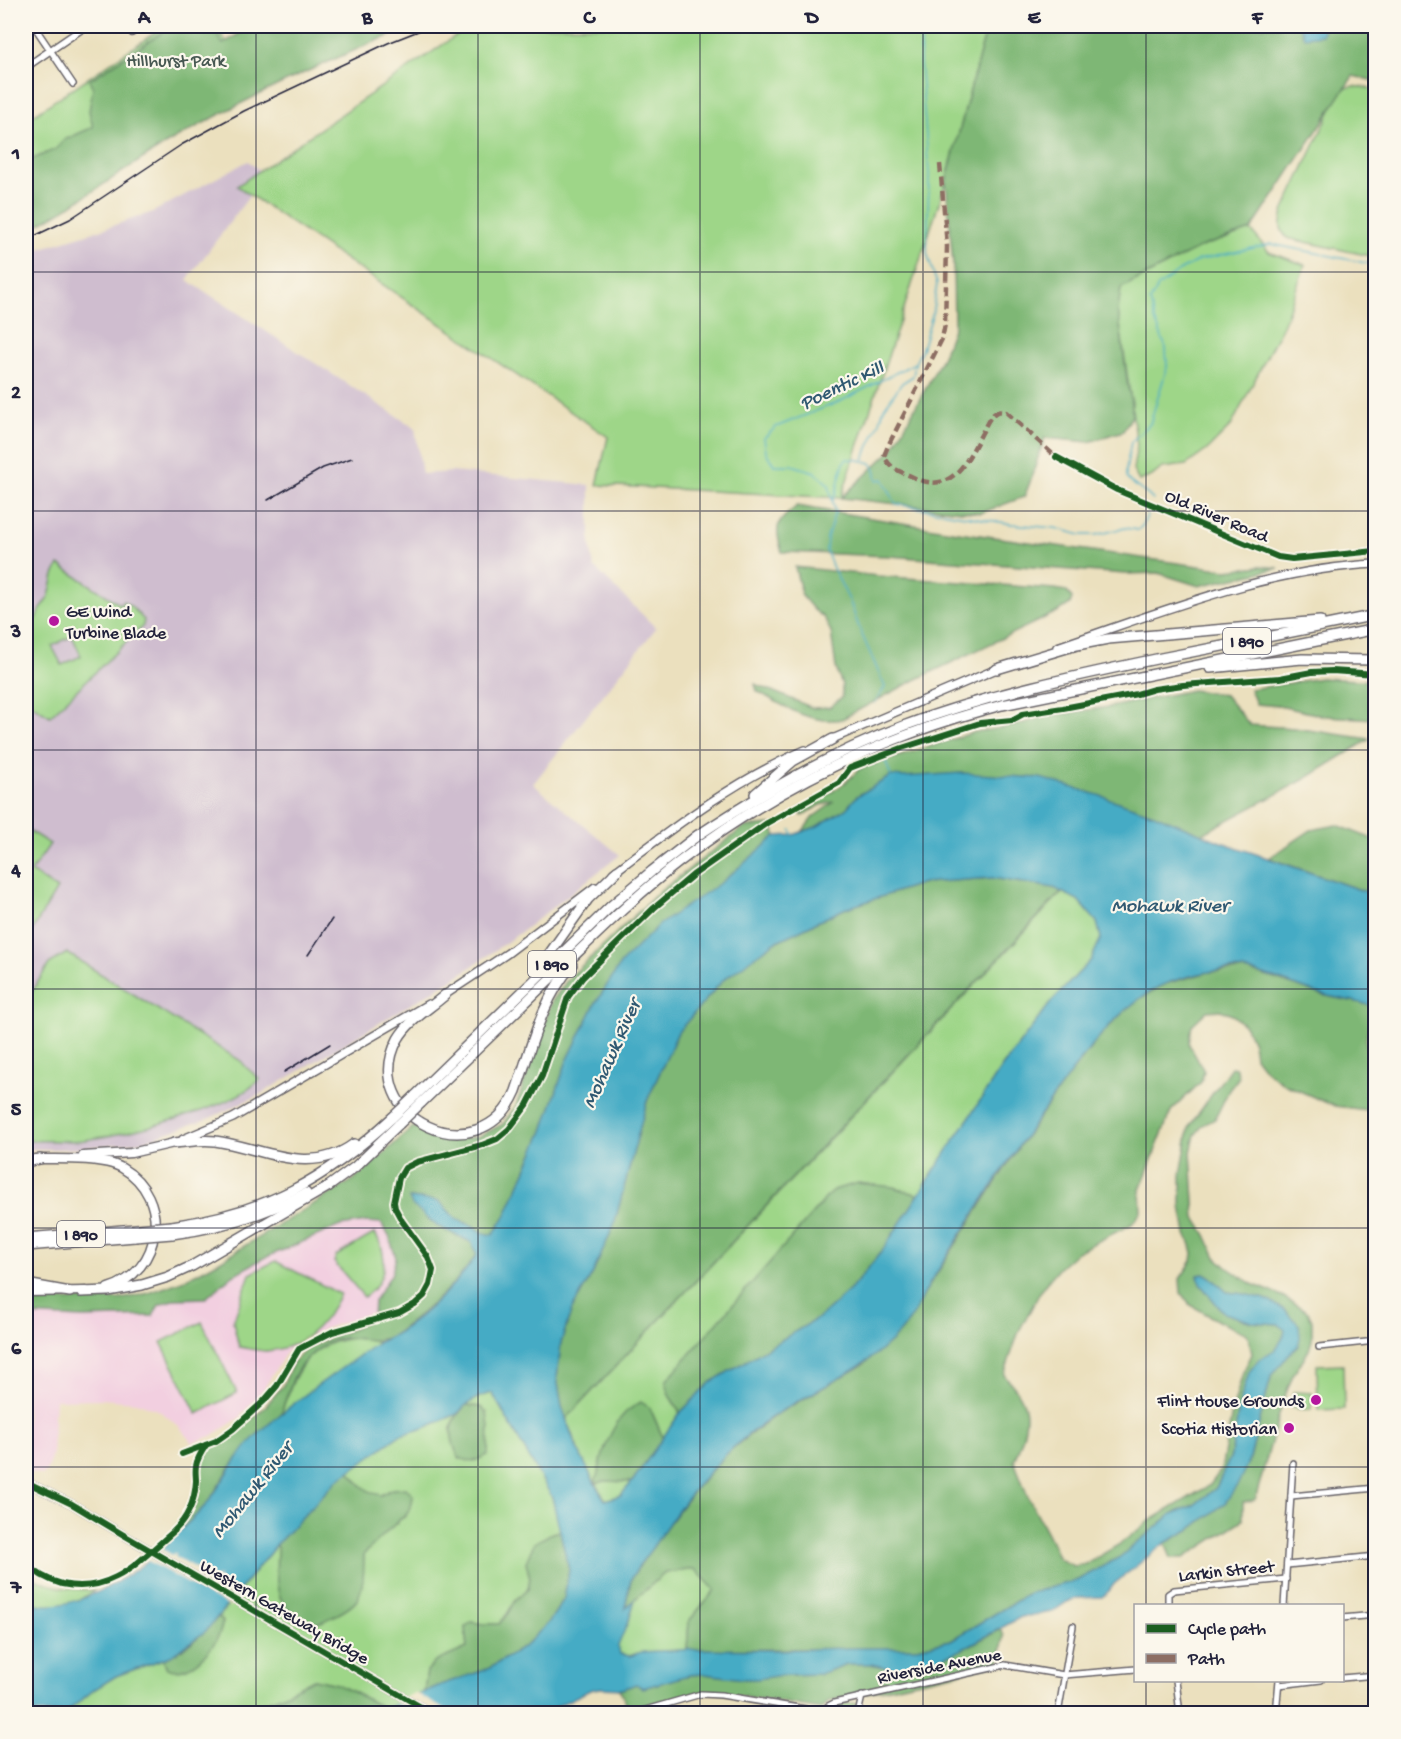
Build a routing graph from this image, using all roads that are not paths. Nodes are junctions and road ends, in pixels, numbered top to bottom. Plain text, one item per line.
1 (34, 26) edge
2 (86, 26) edge
3 (128, 26) edge
4 (132, 33) dead end
5 (50, 50) junction
6 (26, 67) edge
7 (73, 84) dead end
8 (1056, 457) dead end
9 (1376, 551) edge
10 (1376, 564) edge
11 (1376, 615) edge
12 (1376, 629) edge
13 (1376, 660) edge
14 (997, 669) junction
15 (1134, 678) junction
16 (833, 739) junction
17 (694, 838) junction
18 (617, 871) junction
19 (618, 914) junction
20 (445, 994) junction
21 (487, 1026) junction
22 (418, 1100) junction
23 (396, 1121) junction
24 (174, 1143) junction
25 (380, 1143) junction
26 (44, 1159) junction
27 (26, 1161) edge
28 (172, 1230) junction
29 (136, 1233) junction
30 (26, 1238) edge
31 (26, 1245) edge
32 (26, 1284) edge
33 (26, 1292) edge
34 (76, 1292) junction
35 (1376, 1341) edge
36 (1319, 1347) dead end
37 (1293, 1463) dead end
38 (26, 1482) edge
39 (1376, 1488) edge
40 (1291, 1496) junction
41 (1376, 1556) edge
42 (1287, 1565) junction
43 (1286, 1579) junction
44 (1168, 1604) edge
45 (1284, 1604) edge
46 (1376, 1615) edge
47 (1344, 1618) edge
48 (1073, 1626) dead end
49 (1134, 1669) edge
50 (1064, 1675) junction
51 (1376, 1675) edge
52 (1344, 1678) edge
53 (1176, 1682) edge
54 (1279, 1683) edge
55 (862, 1696) junction
56 (824, 1711) junction
57 (433, 1713) edge
58 (635, 1713) edge
59 (835, 1713) edge
60 (858, 1713) edge
61 (1058, 1713) edge
62 (1179, 1713) edge
63 (1276, 1713) edge

1 - 5 street
2 - 5 street
3 - 4 street
5 - 6 street
5 - 7 street
8 - 9 street, Old River Road
10 - 14 main road
11 - 14 highway
11 - 17 highway, I 890
12 - 15 highway, I 890
13 - 15 highway
14 - 16 main road
15 - 19 highway, I 890
16 - 17 highway
16 - 18 main road
17 - 21 highway, I 890
18 - 20 main road
18 - 21 highway
19 - 20 highway
19 - 22 highway, I 890
20 - 24 main road
21 - 22 highway, I 890
22 - 23 highway, I 890, bridge
23 - 24 highway
23 - 25 highway, I 890
23 - 28 highway, I 890
24 - 26 highway
25 - 28 highway, I 890
25 - 34 highway
26 - 27 highway
26 - 34 highway
28 - 29 highway, I 890, bridge
29 - 30 highway, I 890
29 - 31 highway, I 890
32 - 34 highway
33 - 34 highway
35 - 36 street
37 - 40 street
38 - 57 main road, Western Gateway Bridge
39 - 40 street
40 - 42 street
41 - 42 street
42 - 43 street
43 - 44 street, Larkin Street
43 - 45 street
46 - 47 street
48 - 50 street
49 - 50 street, Riverside Avenue
50 - 55 street, Riverside Avenue
50 - 61 street
51 - 52 street
53 - 62 street
54 - 63 street
55 - 56 street, Riverside Avenue
55 - 60 street
56 - 58 street
56 - 59 street

